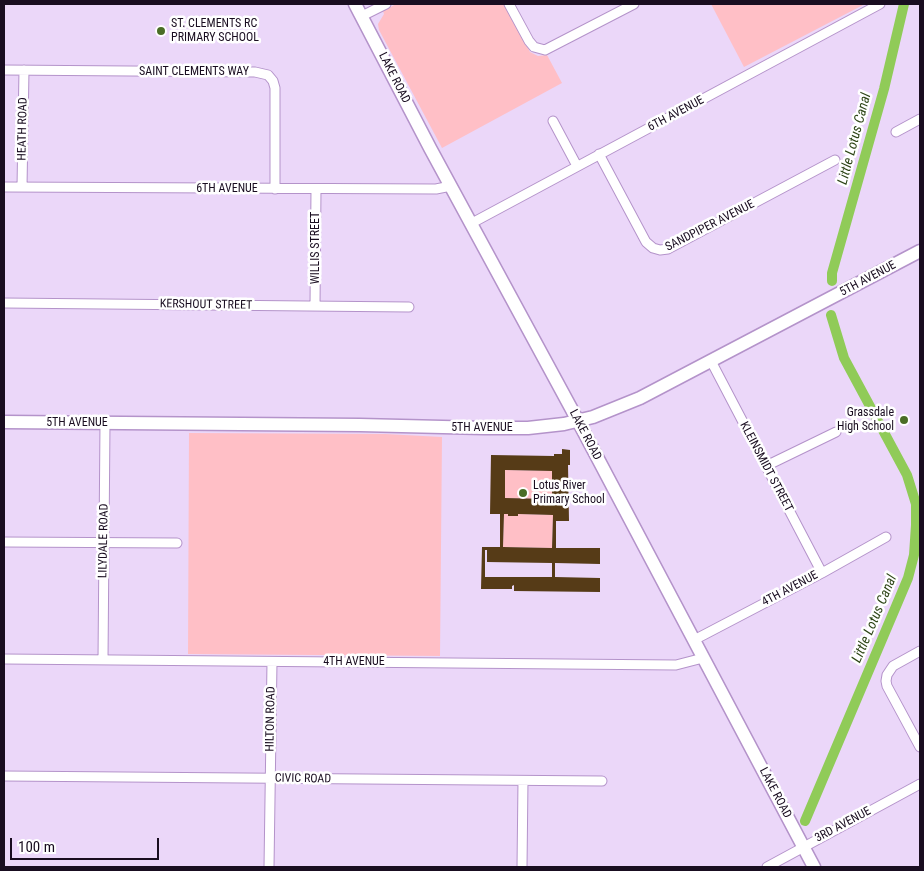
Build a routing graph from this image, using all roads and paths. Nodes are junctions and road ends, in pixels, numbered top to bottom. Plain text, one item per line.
1 (355, 4) edge
2 (386, 4) edge
3 (509, 4) edge
4 (634, 4) edge
5 (880, 4) edge
6 (362, 16) junction
7 (4, 70) edge
8 (24, 70) junction
9 (920, 119) edge
10 (554, 121) dead end
11 (896, 132) dead end
12 (599, 154) junction
13 (835, 160) dead end
14 (577, 166) junction
15 (451, 186) junction
16 (4, 187) edge
17 (22, 187) junction
18 (275, 189) junction
19 (316, 190) junction
20 (472, 222) junction
21 (920, 251) edge
22 (4, 303) edge
23 (315, 306) junction
24 (409, 307) dead end
25 (711, 361) junction
26 (578, 421) junction
27 (4, 422) edge
28 (105, 423) junction
29 (836, 432) dead end
30 (766, 466) junction
31 (886, 536) dead end
32 (4, 542) edge
33 (103, 542) junction
34 (177, 543) dead end
35 (822, 573) junction
36 (694, 640) junction
37 (920, 651) edge
38 (703, 658) junction
39 (4, 659) edge
40 (102, 660) junction
41 (272, 662) junction
42 (920, 747) edge
43 (4, 776) edge
44 (270, 778) junction
45 (523, 781) junction
46 (602, 781) dead end
47 (920, 784) edge
48 (803, 847) junction
49 (269, 867) edge
50 (522, 867) edge
51 (767, 867) edge
52 (814, 867) edge

1 - 6 street, LAKE ROAD
2 - 6 street
3 - 4 street
5 - 12 street, 6TH AVENUE
6 - 15 street, LAKE ROAD
7 - 8 street, SAINT CLEMENTS WAY
8 - 17 street, HEATH ROAD
8 - 18 street, SAINT CLEMENTS WAY
9 - 11 street
10 - 14 street
12 - 13 street, SANDPIPER AVENUE
12 - 14 street, 6TH AVENUE
14 - 20 street, 6TH AVENUE
15 - 19 street, 6TH AVENUE
15 - 20 street, LAKE ROAD
16 - 17 street, 6TH AVENUE
17 - 18 street, 6TH AVENUE
18 - 19 street, 6TH AVENUE
19 - 23 street, WILLIS STREET
20 - 26 street, LAKE ROAD
21 - 25 street, 5TH AVENUE
22 - 23 street, KERSHOUT STREET
23 - 24 street, KERSHOUT STREET
25 - 26 street, 5TH AVENUE
25 - 30 street, KLEINSMIDT STREET
26 - 28 street, 5TH AVENUE
26 - 36 street, LAKE ROAD
27 - 28 street, 5TH AVENUE
28 - 33 street, LILYDALE ROAD
29 - 30 street
30 - 35 street, KLEINSMIDT STREET
31 - 35 street, 4TH AVENUE
32 - 33 street
33 - 34 street
33 - 40 street, LILYDALE ROAD
35 - 36 street, 4TH AVENUE
36 - 38 street, LAKE ROAD
37 - 42 street
38 - 41 street, 4TH AVENUE
38 - 48 street, LAKE ROAD
39 - 40 street, 4TH AVENUE
40 - 41 street, 4TH AVENUE
41 - 44 street, HILTON ROAD
43 - 44 street, CIVIC ROAD
44 - 45 street, CIVIC ROAD
44 - 49 street, HILTON ROAD
45 - 46 street, CIVIC ROAD
45 - 50 street
47 - 48 street, 3RD AVENUE
48 - 51 street, 3RD AVENUE
48 - 52 street, LAKE ROAD

